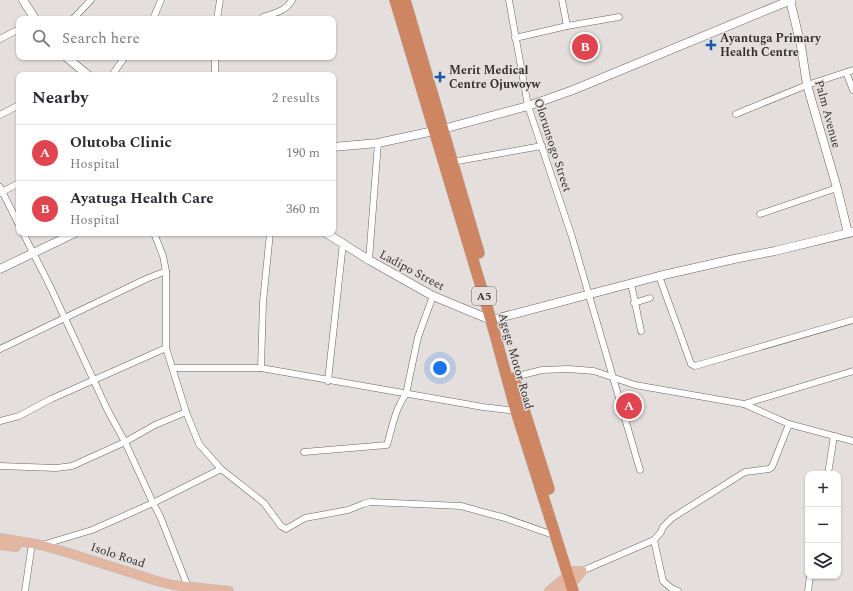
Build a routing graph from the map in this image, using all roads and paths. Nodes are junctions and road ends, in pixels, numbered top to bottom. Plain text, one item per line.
1 (23, 0) edge
2 (91, 0) edge
3 (161, 0) edge
4 (220, 0) edge
5 (292, 0) edge
6 (395, 0) edge
7 (405, 0) edge
8 (509, 0) edge
9 (562, 0) edge
10 (791, 0) edge
11 (33, 16) edge
12 (77, 16) edge
13 (154, 16) edge
14 (217, 16) edge
15 (266, 16) edge
16 (619, 18) dead end
17 (567, 26) junction
18 (16, 31) edge
19 (515, 38) junction
20 (0, 40) edge
21 (69, 60) edge
22 (123, 60) edge
23 (215, 60) edge
24 (853, 70) edge
25 (81, 72) edge
26 (114, 72) edge
27 (215, 72) edge
28 (846, 72) junction
29 (806, 85) junction
30 (853, 90) edge
31 (528, 106) junction
32 (16, 107) edge
33 (736, 114) dead end
34 (0, 115) edge
35 (438, 130) junction
36 (378, 143) junction
37 (542, 146) junction
38 (336, 147) edge
39 (452, 162) junction
40 (16, 184) edge
41 (837, 188) junction
42 (1, 190) edge
43 (760, 214) dead end
44 (16, 219) edge
45 (850, 232) edge
46 (24, 236) edge
47 (70, 236) edge
48 (155, 236) edge
49 (270, 236) edge
50 (331, 236) edge
51 (343, 243) junction
52 (33, 254) junction
53 (369, 260) junction
54 (0, 269) edge
55 (166, 271) junction
56 (659, 276) junction
57 (631, 283) junction
58 (588, 294) junction
59 (433, 296) junction
60 (650, 298) dead end
61 (634, 303) junction
62 (64, 318) junction
63 (494, 319) junction
64 (853, 320) edge
65 (641, 331) dead end
66 (166, 348) junction
67 (0, 349) edge
68 (173, 368) junction
69 (260, 368) junction
70 (853, 370) edge
71 (514, 377) junction
72 (614, 378) junction
73 (94, 380) junction
74 (328, 380) junction
75 (406, 394) junction
76 (744, 404) junction
77 (516, 411) junction
78 (186, 412) junction
79 (0, 421) edge
80 (789, 424) junction
81 (834, 436) junction
82 (853, 440) edge
83 (124, 442) junction
84 (304, 452) dead end
85 (0, 466) edge
86 (221, 469) junction
87 (640, 470) dead end
88 (828, 471) edge
89 (153, 504) junction
90 (556, 536) junction
91 (0, 538) edge
92 (654, 540) junction
93 (0, 545) edge
94 (41, 545) junction
95 (31, 550) junction
96 (810, 579) edge
97 (575, 581) edge
98 (188, 589) edge
99 (25, 591) edge
100 (229, 591) edge
101 (549, 591) edge
102 (560, 591) edge
103 (678, 591) edge
104 (808, 591) edge

1 - 11 street
2 - 12 street
3 - 13 street
4 - 14 street
5 - 15 street
6 - 35 highway, Agege Motor Road / A5
7 - 35 highway, Agege Motor Road / A5
8 - 19 street, Olorunsogo Street
9 - 17 street
10 - 29 street, Palm Avenue
10 - 31 street
16 - 17 street
17 - 19 street
18 - 20 street
19 - 31 street, Olorunsogo Street
21 - 25 street
22 - 26 street
23 - 27 street
24 - 28 street
28 - 29 street
28 - 30 street
29 - 33 street
29 - 41 street, Palm Avenue
31 - 35 street
31 - 37 street, Olorunsogo Street
32 - 34 street
35 - 36 street
35 - 39 highway, Agege Motor Road / A5
35 - 63 highway, Agege Motor Road / A5
36 - 38 street
36 - 53 street
37 - 39 street
37 - 58 street, Olorunsogo Street
39 - 63 highway, Agege Motor Road / A5
40 - 42 street
41 - 43 street
41 - 45 street, Palm Avenue
42 - 44 street
45 - 56 street
46 - 52 street
47 - 52 street
48 - 55 street
49 - 69 street
50 - 51 street, Ladipo Street
51 - 53 street, Ladipo Street
51 - 74 street
52 - 54 street
52 - 62 street
53 - 59 street, Ladipo Street
55 - 62 street
55 - 66 street
56 - 57 street
56 - 64 street
57 - 58 street
57 - 61 street
58 - 63 street
58 - 72 street, Olorunsogo Street
59 - 63 street, Ladipo Street
59 - 75 street
60 - 61 street
61 - 65 street
62 - 67 street
62 - 73 street
63 - 71 highway, Agege Motor Road / A5
63 - 77 highway, Agege Motor Road / A5
66 - 68 street
66 - 73 street
68 - 69 street
68 - 78 street
69 - 74 street
70 - 76 street
71 - 72 street
71 - 97 highway, Agege Motor Road / A5
72 - 76 street
72 - 87 street, Olorunsogo Street
73 - 79 street
73 - 83 street
74 - 75 street
75 - 77 street
75 - 84 street
76 - 80 street
77 - 90 highway, Agege Motor Road / A5
78 - 83 street
78 - 86 street
80 - 81 street
80 - 92 street
81 - 82 street
81 - 88 street
83 - 85 street
83 - 89 street
86 - 89 street
86 - 90 street
89 - 94 street
89 - 98 street
90 - 97 highway, Agege Motor Road / A5
91 - 94 main road, Isolo Road
92 - 97 street
92 - 103 street
93 - 95 main road, Isolo Road
94 - 98 main road, Isolo Road
95 - 98 main road, Isolo Road
95 - 99 street
96 - 104 street
97 - 101 main road
97 - 102 main road
98 - 100 main road, Isolo Road

